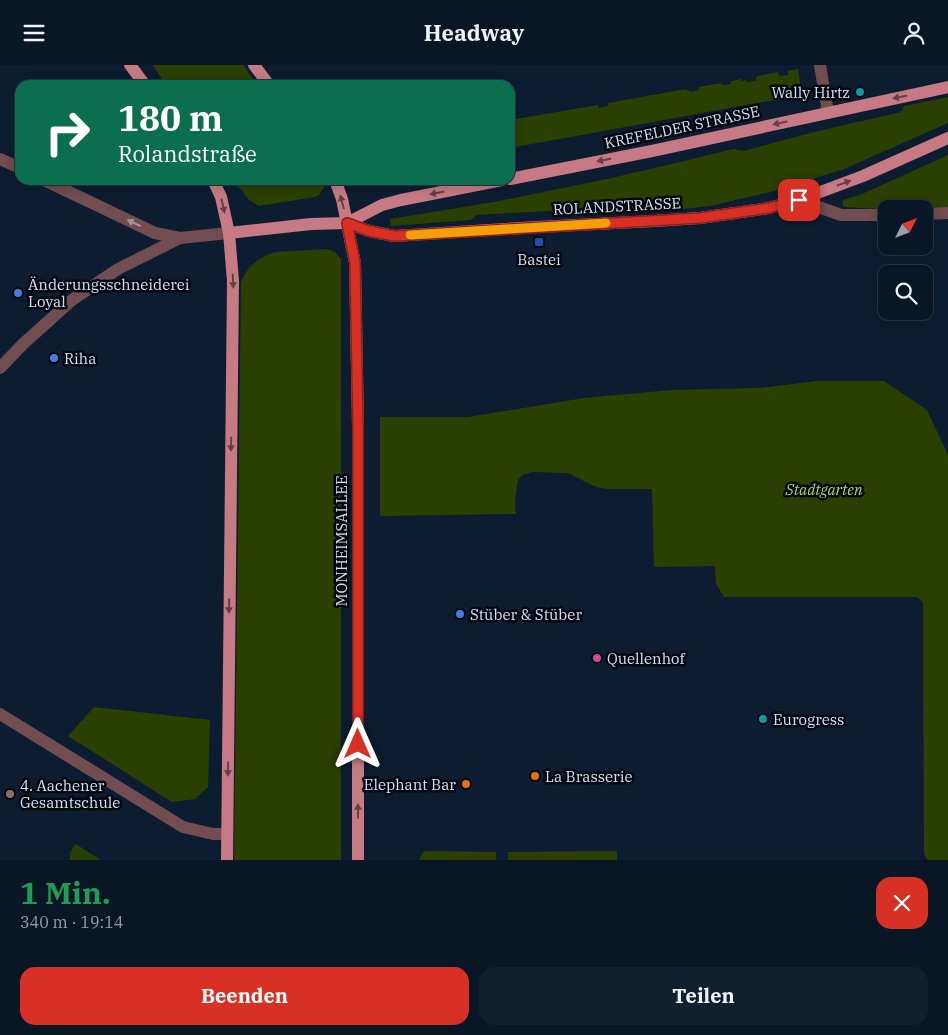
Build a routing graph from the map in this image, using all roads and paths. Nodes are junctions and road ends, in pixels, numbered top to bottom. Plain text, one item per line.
1 (130, 65) edge
2 (254, 65) edge
3 (820, 65) edge
4 (141, 80) edge
5 (265, 80) edge
6 (948, 87) edge
7 (828, 113) junction
8 (948, 138) edge
9 (0, 159) edge
10 (15, 166) edge
11 (515, 178) edge
12 (54, 185) edge
13 (215, 185) edge
14 (337, 185) edge
15 (477, 185) edge
16 (799, 200) junction
17 (948, 213) edge
18 (933, 214) edge
19 (878, 215) edge
20 (347, 223) junction
21 (229, 233) junction
22 (180, 238) junction
23 (0, 367) edge
24 (0, 715) edge
25 (227, 834) junction
26 (227, 860) edge
27 (358, 860) edge

1 - 4 main road
2 - 5 main road
3 - 7 street
6 -> 7 main road, KREFELDER STRASSE
7 -> 11 main road, KREFELDER STRASSE
16 -> 8 main road
9 - 10 street
22 -> 12 street
13 -> 21 main road
20 -> 14 main road, MONHEIMSALLEE
15 -> 20 main road
16 - 19 street
16 - 20 main road, ROLANDSTRASSE
17 - 18 street
20 - 21 main road
27 -> 20 main road, MONHEIMSALLEE
21 - 22 street
21 -> 25 main road
22 - 23 street
24 - 25 street
25 - 26 main road

